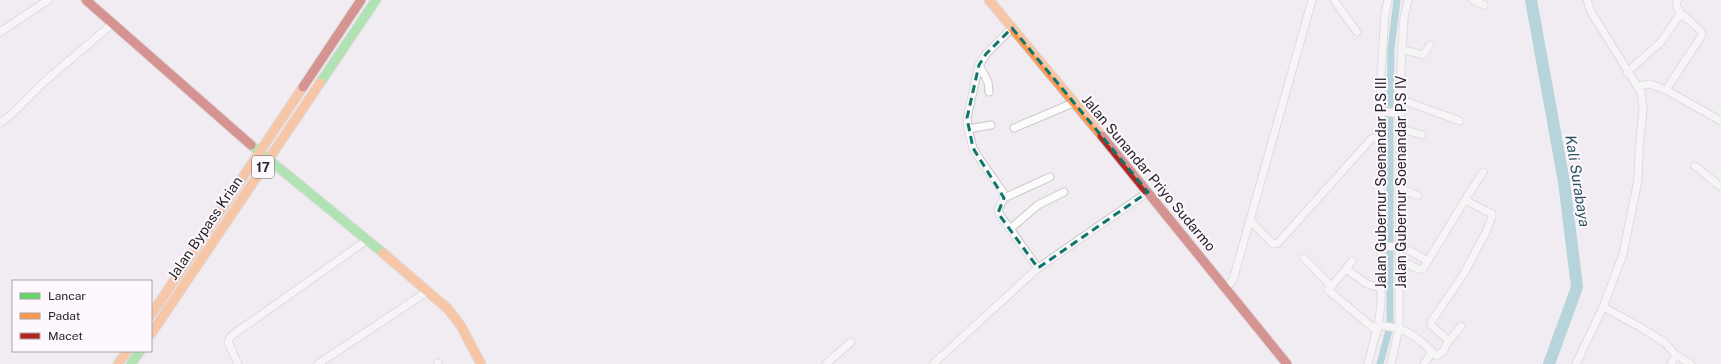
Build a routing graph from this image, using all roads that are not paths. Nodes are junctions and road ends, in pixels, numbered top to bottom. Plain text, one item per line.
1 (48, 0) edge
2 (86, 0) edge
3 (376, 0) edge
4 (989, 0) edge
5 (1312, 0) edge
6 (1334, 0) edge
7 (1388, 0) edge
8 (1408, 0) edge
9 (1473, 0) edge
10 (1587, 0) edge
11 (1678, 0) edge
12 (359, 1) edge
13 (1484, 5) dead end
14 (1681, 15) junction
15 (112, 24) junction
16 (1012, 28) junction
17 (0, 32) edge
18 (1357, 32) dead end
19 (1430, 44) dead end
20 (1402, 49) junction
21 (979, 65) junction
22 (1627, 72) junction
23 (1637, 86) junction
24 (1666, 90) junction
25 (989, 92) dead end
26 (1402, 100) junction
27 (1073, 103) junction
28 (1384, 111) junction
29 (1399, 114) junction
30 (1460, 121) dead end
31 (1721, 121) edge
32 (0, 123) edge
33 (990, 125) dead end
34 (1014, 128) dead end
35 (1400, 128) junction
36 (968, 129) junction
37 (1422, 135) dead end
38 (1381, 140) junction
39 (259, 152) junction
40 (268, 160) junction
41 (1695, 166) dead end
42 (1483, 172) dead end
43 (1050, 177) dead end
44 (1399, 186) junction
45 (1721, 187) edge
46 (1064, 192) dead end
47 (1148, 192) junction
48 (1418, 196) dead end
49 (1004, 198) junction
50 (1465, 200) junction
51 (1250, 220) junction
52 (1010, 229) junction
53 (367, 240) junction
54 (1382, 246) junction
55 (1398, 246) junction
56 (1304, 258) dead end
57 (1352, 260) dead end
58 (1399, 260) junction
59 (1427, 261) junction
60 (1038, 268) junction
61 (1346, 269) junction
62 (1331, 286) junction
63 (1226, 288) junction
64 (1381, 288) junction
65 (428, 291) junction
66 (1603, 307) junction
67 (152, 313) edge
68 (1461, 326) dead end
69 (1380, 327) junction
70 (1398, 327) junction
71 (152, 333) edge
72 (1449, 341) junction
73 (851, 342) dead end
74 (126, 352) edge
75 (139, 352) edge
76 (1432, 352) junction
77 (1676, 355) junction
78 (329, 361) edge
79 (118, 364) edge
80 (131, 364) edge
81 (238, 364) edge
82 (318, 364) edge
83 (481, 364) edge
84 (826, 364) edge
85 (933, 364) edge
86 (1287, 364) edge
87 (1368, 364) edge
88 (1391, 364) edge
89 (1424, 364) edge
90 (1576, 364) edge
91 (1671, 364) edge
92 (1691, 364) edge

1 - 17 street
2 - 15 main road
3 - 40 main road, Jalan Bypass Krian / 17
4 - 16 main road, Jalan Sunandar Priyo Sudarmo
5 - 51 street
6 - 18 street
7 - 28 street, Jalan Gubernur Soenandar P.S III
8 - 20 street, Jalan Gubernur Soenandar P.S IV
9 - 13 street
10 - 22 street
11 - 14 street
12 - 39 main road, Jalan Bypass Krian / 17
14 - 22 street
14 - 24 street
15 - 32 street
15 - 39 main road
16 - 21 street
16 - 27 main road, Jalan Sunandar Priyo Sudarmo
19 - 20 street
20 - 26 street, Jalan Gubernur Soenandar P.S IV
21 - 25 street
21 - 36 street
22 - 23 street
23 - 24 street
23 - 66 street
24 - 31 street
26 - 29 street, Jalan Gubernur Soenandar P.S IV
26 - 30 street
27 - 34 street
27 - 47 main road, Jalan Sunandar Priyo Sudarmo
28 - 29 street
28 - 38 street, Jalan Gubernur Soenandar P.S III
29 - 35 street, Jalan Gubernur Soenandar P.S IV
33 - 36 street
35 - 37 street
35 - 44 street, Jalan Gubernur Soenandar P.S IV
36 - 49 street
38 - 51 street
38 - 54 street, Jalan Gubernur Soenandar P.S III
39 - 40 main road
39 - 67 main road, Jalan Bypass Krian / 17
40 - 53 main road
40 - 71 main road, Jalan Bypass Krian / 17
41 - 45 street
42 - 50 street
43 - 49 street
44 - 48 street
44 - 55 street, Jalan Gubernur Soenandar P.S IV
46 - 52 street
47 - 60 street
47 - 63 main road, Jalan Sunandar Priyo Sudarmo
49 - 52 street
50 - 59 street
50 - 72 street
51 - 63 street
52 - 60 street
53 - 65 main road
53 - 81 street
54 - 55 street
54 - 64 street, Jalan Gubernur Soenandar P.S III
55 - 58 street, Jalan Gubernur Soenandar P.S IV
55 - 59 street
56 - 62 street
57 - 61 street
58 - 59 street
58 - 70 street, Jalan Gubernur Soenandar P.S IV
60 - 85 street
61 - 62 street
61 - 64 street
62 - 69 street
63 - 86 main road, Jalan Sunandar Priyo Sudarmo
64 - 69 street, Jalan Gubernur Soenandar P.S III
65 - 78 street
65 - 83 main road
66 - 77 street
66 - 90 street
68 - 72 street
69 - 70 street
69 - 87 street, Jalan Gubernur Soenandar P.S III
70 - 76 street
70 - 88 street, Jalan Gubernur Soenandar P.S IV
72 - 76 street
73 - 84 street
74 - 79 main road
75 - 80 main road
76 - 89 street
77 - 91 street
77 - 92 street
78 - 82 street

